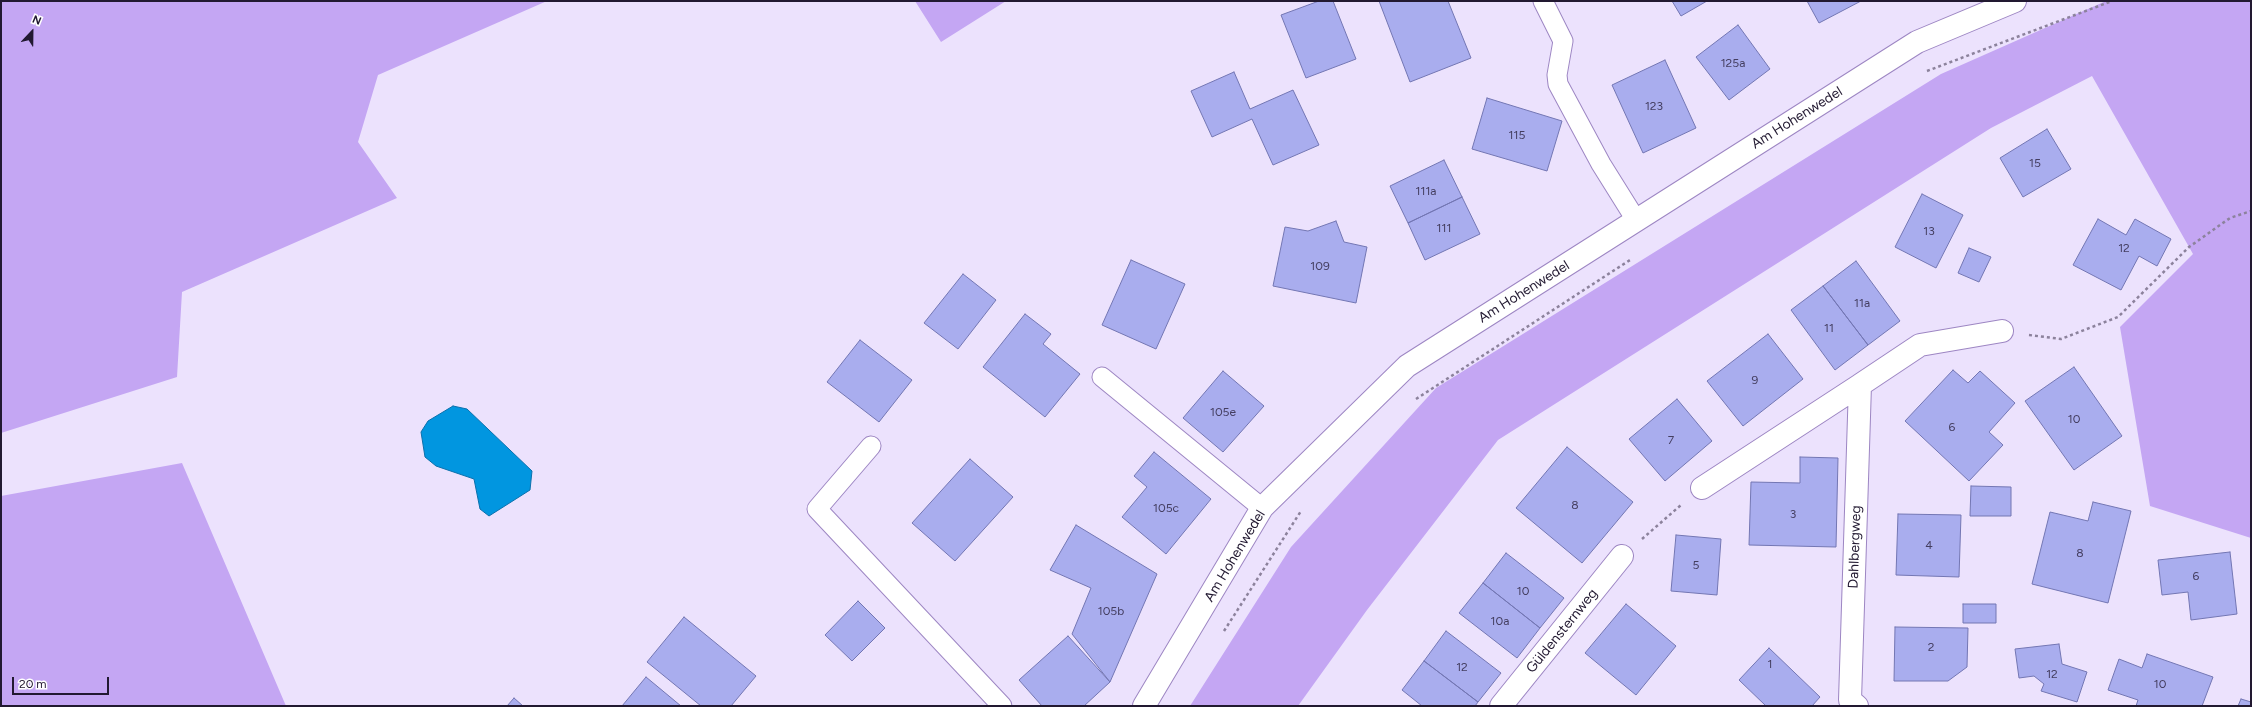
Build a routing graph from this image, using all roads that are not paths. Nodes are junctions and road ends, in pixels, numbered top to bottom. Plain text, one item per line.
1 (1543, 1) edge
2 (2015, 1) edge
3 (1636, 220) junction
4 (2002, 331) road end
5 (1102, 377) dead end
6 (1860, 385) junction
7 (871, 446) dead end
8 (1702, 488) road end
9 (1262, 508) junction
10 (1622, 556) road end
11 (1002, 706) edge
12 (1144, 706) edge
13 (1501, 706) edge
14 (1857, 706) edge

1 - 3 lane
2 - 3 street, Am Hohenwedel
3 - 9 street, Am Hohenwedel
4 - 6 street
5 - 9 lane
6 - 8 street
6 - 14 street, Dahlbergweg
7 - 11 lane
9 - 12 street, Am Hohenwedel
10 - 13 street, Güldensternweg

